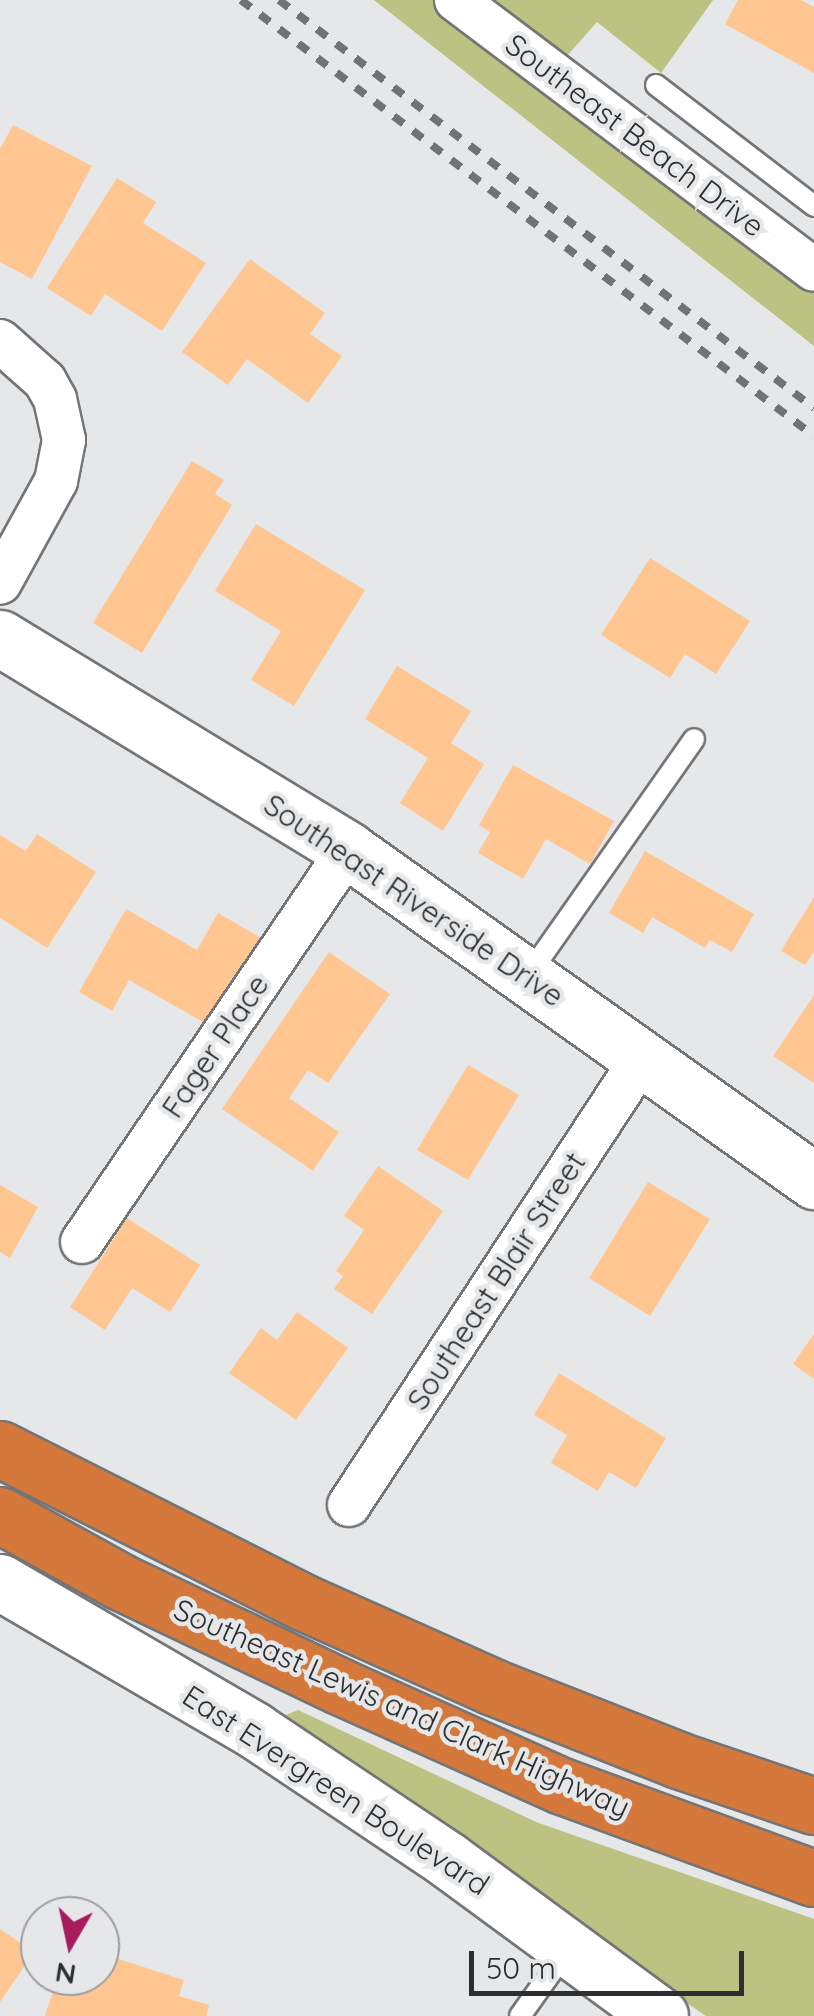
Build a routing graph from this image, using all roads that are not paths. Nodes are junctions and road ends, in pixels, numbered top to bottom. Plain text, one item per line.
1 (456, 0) edge
2 (656, 85) dead end
3 (814, 206) edge
4 (814, 270) edge
5 (0, 341) edge
6 (0, 582) edge
7 (0, 638) edge
8 (694, 739) dead end
9 (348, 850) junction
10 (528, 976) junction
11 (643, 1057) junction
12 (814, 1181) edge
13 (82, 1242) dead end
14 (0, 1449) edge
15 (349, 1505) dead end
16 (0, 1515) edge
17 (0, 1582) edge
18 (678, 1760) junction
19 (814, 1778) edge
20 (814, 1806) edge
21 (814, 1878) edge
22 (568, 1948) junction
23 (520, 2016) edge
24 (660, 2016) edge

1 - 4 street, Southeast Beach Drive
2 - 3 lane
5 - 6 street
7 - 9 street, Southeast Riverside Drive
8 - 10 lane
9 - 10 street, Southeast Riverside Drive
9 - 13 street, Fager Place
10 - 11 street, Southeast Riverside Drive
11 - 12 street, Southeast Riverside Drive
11 - 15 street, Southeast Blair Street
14 - 18 highway, Southeast Lewis and Clark Highway
16 - 21 highway, Southeast Lewis and Clark Highway
17 - 22 street, East Evergreen Boulevard
18 - 19 highway
18 - 20 highway, Southeast Lewis and Clark Highway
22 - 23 lane
22 - 24 street, East Evergreen Boulevard

